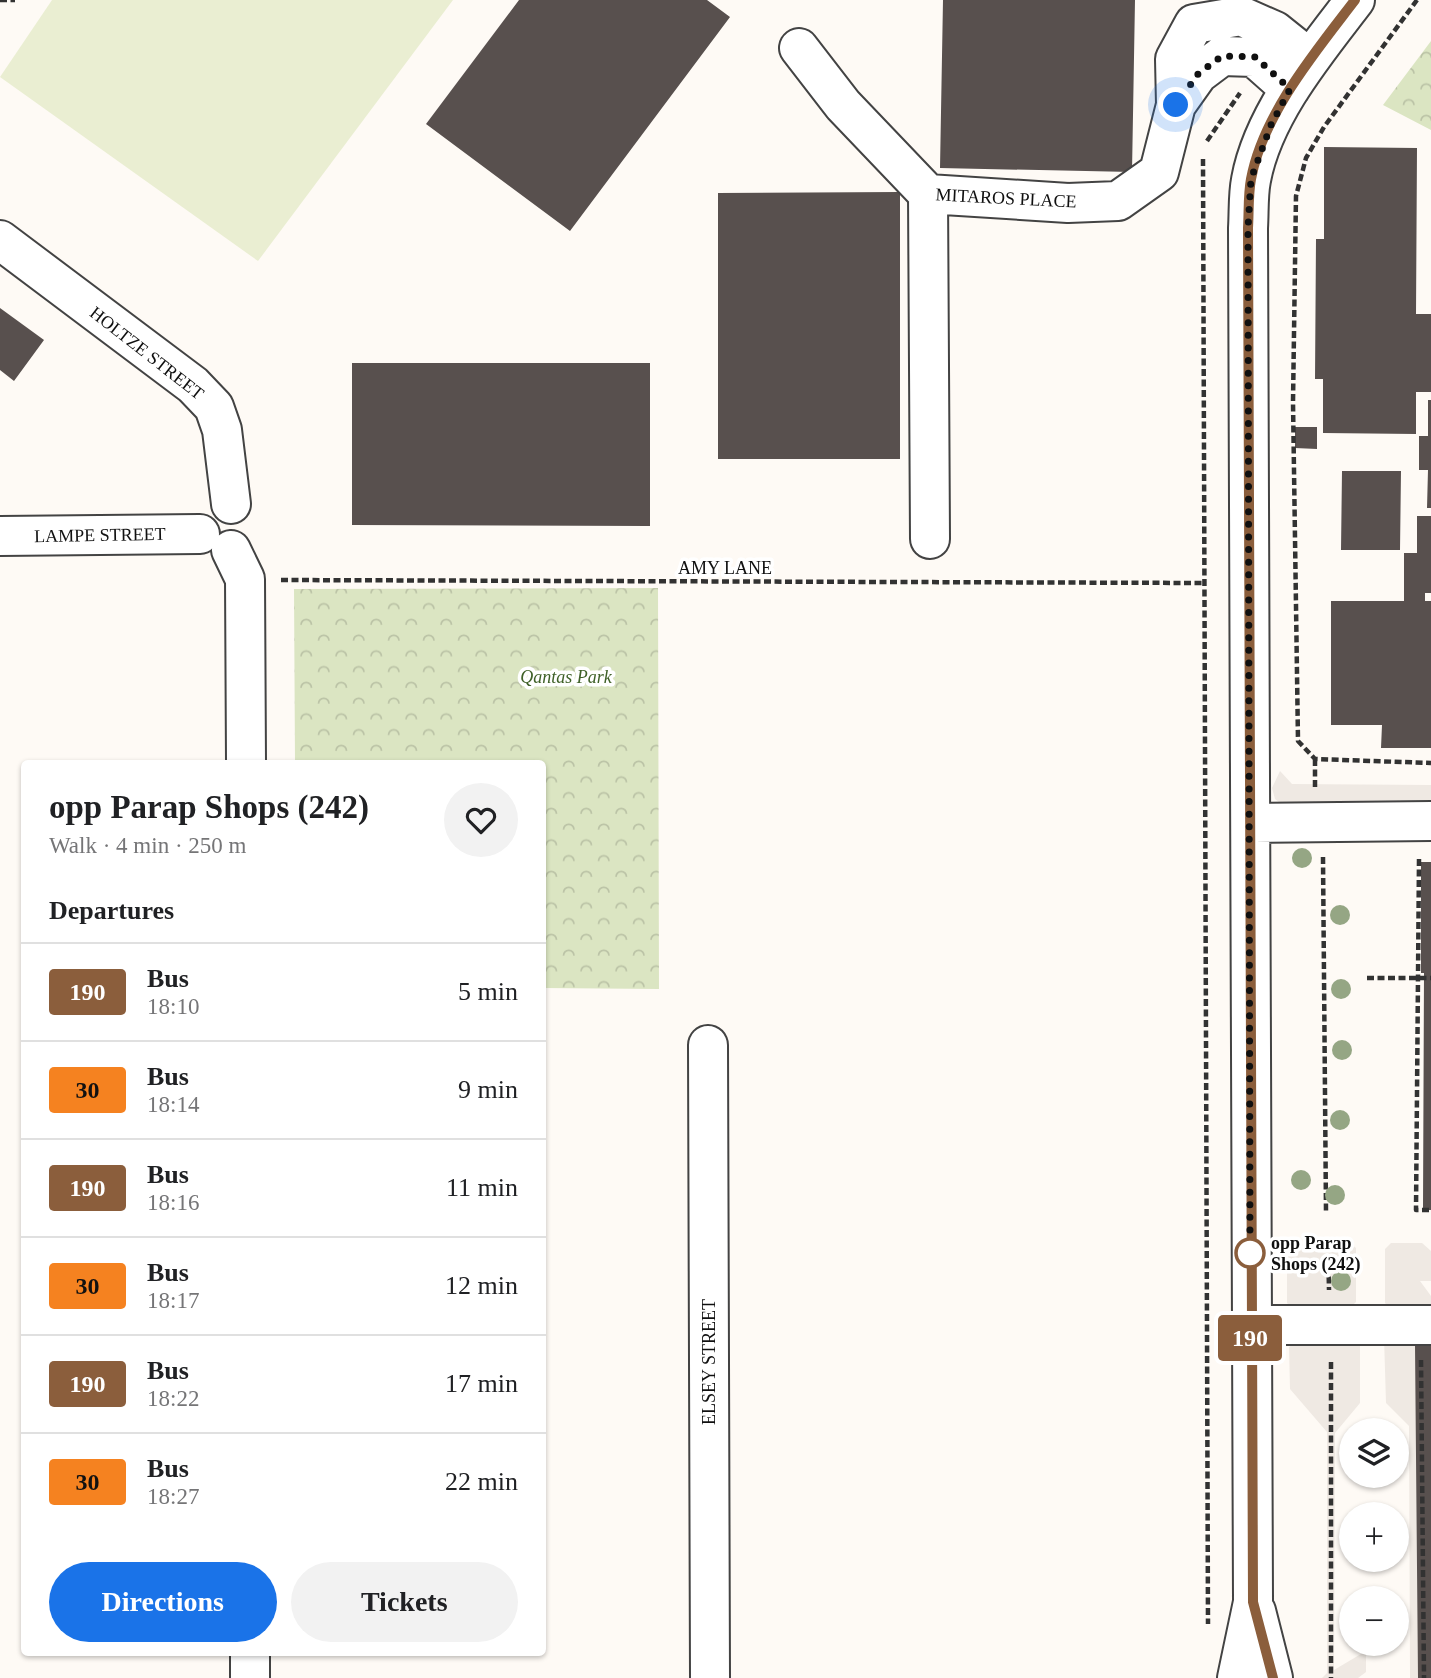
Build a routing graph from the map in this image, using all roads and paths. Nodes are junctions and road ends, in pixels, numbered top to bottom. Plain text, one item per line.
1 (0, 0) edge
2 (15, 0) edge
3 (1355, 0) edge
4 (1416, 0) edge
5 (799, 48) dead end
6 (1300, 74) junction
7 (928, 194) junction
8 (0, 240) edge
9 (0, 536) edge
10 (930, 540) dead end
11 (225, 554) junction
12 (1205, 583) dead end
13 (246, 760) edge
14 (1431, 763) edge
15 (1251, 823) junction
16 (1425, 833) edge
17 (1323, 846) dead end
18 (1367, 978) dead end
19 (1418, 978) junction
20 (1431, 978) edge
21 (708, 1045) dead end
22 (1431, 1210) edge
23 (1326, 1211) dead end
24 (1328, 1245) dead end
25 (1329, 1294) dead end
26 (1250, 1325) junction
27 (1426, 1339) edge
28 (1331, 1354) dead end
29 (1253, 1602) junction
30 (250, 1656) edge
31 (250, 1678) edge
32 (710, 1678) edge
33 (1237, 1678) edge
34 (1273, 1678) edge
35 (1331, 1678) edge
36 (1424, 1678) edge

1 - 2 path
3 - 6 street
4 - 14 path
5 - 7 street, MITAROS PLACE
6 - 7 street, MITAROS PLACE
6 - 15 street
7 - 10 street
8 - 11 street, HOLTZE STREET
9 - 11 street, LAMPE STREET
11 - 12 path, AMY LANE
11 - 13 street
15 - 16 street
15 - 26 street
16 - 19 path
17 - 23 path
18 - 19 path
19 - 20 path
19 - 22 path
21 - 32 street, ELSEY STREET
24 - 25 path
26 - 27 street
26 - 29 street
27 - 36 path
28 - 35 path
29 - 33 street
29 - 34 street
30 - 31 street

